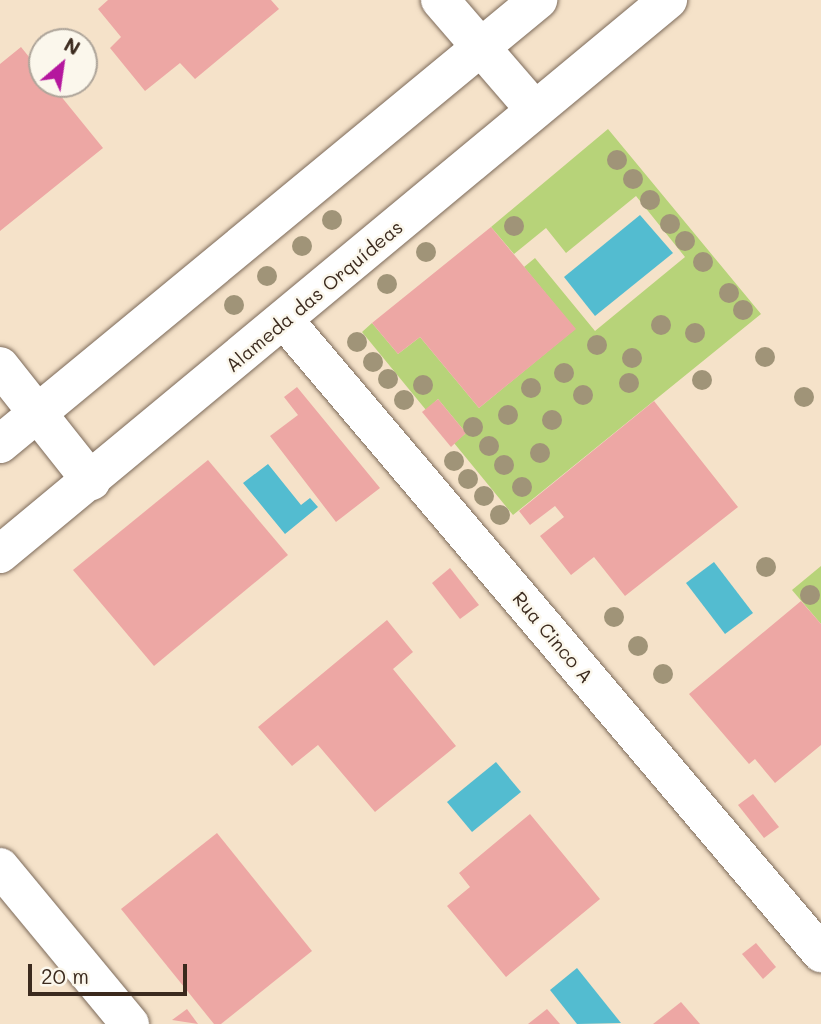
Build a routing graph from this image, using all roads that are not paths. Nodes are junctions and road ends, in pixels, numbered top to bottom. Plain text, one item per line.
1 (440, 0) edge
2 (538, 0) edge
3 (668, 0) edge
4 (481, 49) junction
5 (534, 109) junction
6 (285, 321) junction
7 (0, 366) edge
8 (38, 413) junction
9 (0, 444) edge
10 (91, 481) junction
11 (0, 554) edge
12 (0, 867) edge
13 (821, 953) edge
14 (130, 1024) edge

1 - 4 street
2 - 4 street
3 - 5 street, Alameda das Orquídeas
4 - 5 street
4 - 8 street
5 - 6 street, Alameda das Orquídeas
6 - 10 street, Alameda das Orquídeas
6 - 13 street, Rua Cinco A
7 - 8 street
8 - 9 street
8 - 10 street
10 - 11 street, Alameda das Orquídeas
12 - 14 street

